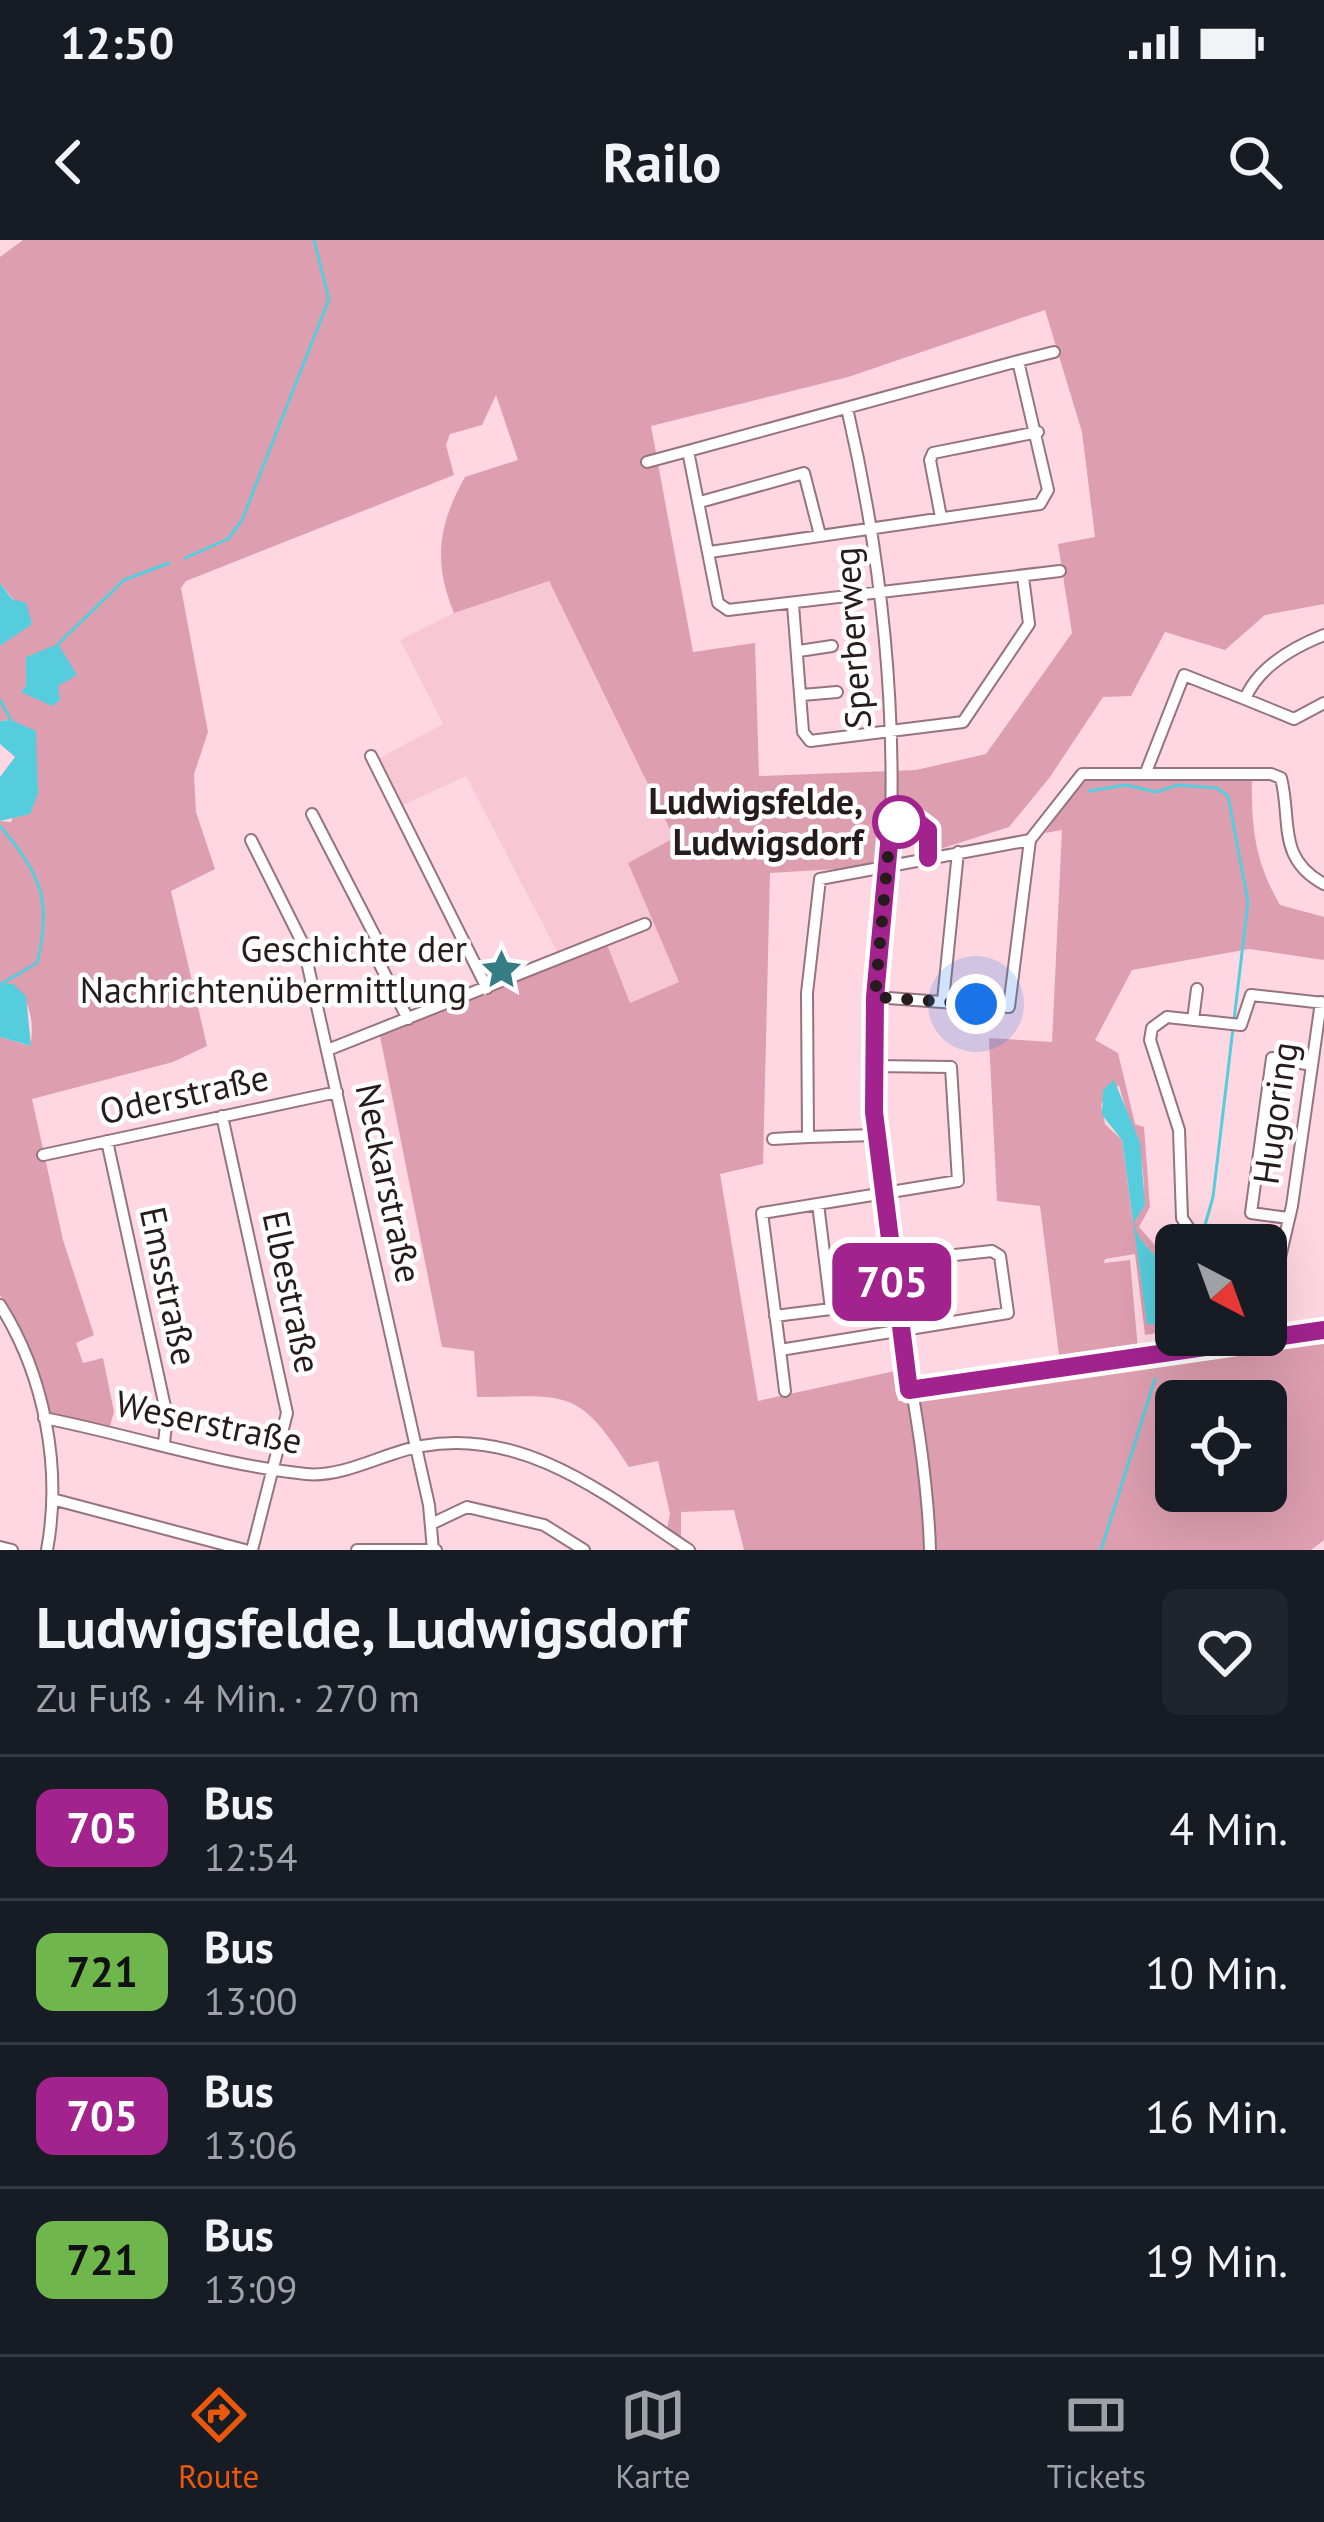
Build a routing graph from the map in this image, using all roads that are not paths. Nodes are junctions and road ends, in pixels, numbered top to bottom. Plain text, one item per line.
1 (1054, 352) dead end
2 (1018, 361) junction
3 (847, 408) junction
4 (1037, 431) junction
5 (688, 451) junction
6 (647, 462) dead end
7 (700, 502) junction
8 (941, 517) junction
9 (874, 528) junction
10 (820, 535) junction
11 (710, 552) junction
12 (1060, 571) dead end
13 (1023, 577) junction
14 (881, 593) junction
15 (793, 605) junction
16 (1324, 635) edge
17 (832, 646) dead end
18 (799, 651) junction
19 (837, 692) dead end
20 (802, 694) junction
21 (1245, 699) junction
22 (1324, 703) edge
23 (890, 735) junction
24 (371, 756) dead end
25 (1146, 772) junction
26 (311, 814) dead end
27 (251, 840) dead end
28 (1030, 840) junction
29 (958, 852) junction
30 (888, 866) junction
31 (1324, 884) edge
32 (645, 924) dead end
33 (487, 988) junction
34 (1197, 989) dead end
35 (875, 997) junction
36 (943, 1001) junction
37 (1322, 1003) edge
38 (408, 1019) junction
39 (1193, 1020) junction
40 (330, 1049) junction
41 (1312, 1064) junction
42 (874, 1066) junction
43 (338, 1092) junction
44 (222, 1116) junction
45 (875, 1135) junction
46 (808, 1137) junction
47 (773, 1139) dead end
48 (107, 1141) junction
49 (43, 1155) dead end
50 (881, 1193) junction
51 (818, 1204) junction
52 (1288, 1218) junction
53 (1186, 1224) edge
54 (1286, 1224) edge
55 (890, 1262) junction
56 (0, 1305) edge
57 (775, 1316) junction
58 (899, 1330) junction
59 (1324, 1330) edge
60 (1287, 1335) edge
61 (780, 1350) junction
62 (1155, 1354) edge
63 (909, 1390) junction
64 (785, 1391) dead end
65 (44, 1418) junction
66 (164, 1443) junction
67 (416, 1446) junction
68 (273, 1468) junction
69 (56, 1500) junction
70 (431, 1524) junction
71 (0, 1547) edge
72 (12, 1550) edge
73 (47, 1550) edge
74 (249, 1550) edge
75 (357, 1550) edge
76 (434, 1550) edge
77 (584, 1550) edge
78 (689, 1550) edge
79 (929, 1550) edge

1 - 2 street
2 - 3 street
2 - 4 street
3 - 5 street
3 - 9 street, Sperberweg
4 - 8 street
4 - 8 street
5 - 6 street
5 - 7 street
7 - 10 street
7 - 11 street
8 - 9 street
9 - 10 street
9 - 14 street, Sperberweg
10 - 11 street
11 - 15 street
12 - 13 street
13 - 14 street
13 - 23 street
14 - 15 street
14 - 23 street, Sperberweg
15 - 18 street
16 - 21 street
17 - 18 street
18 - 20 street
19 - 20 street
20 - 23 street
21 - 22 street
21 - 25 street
23 - 30 street, Sperberweg
24 - 33 street
25 - 28 street
25 - 31 street
26 - 38 street
27 - 40 street, Neckarstraße
28 - 29 street
28 - 36 street
29 - 30 street
29 - 36 street
30 - 35 street, Sperberweg
30 - 46 street
32 - 33 street
33 - 38 street
34 - 39 street
35 - 36 street
35 - 42 street, Sperberweg
37 - 39 street, Hugoring
37 - 41 street, Hugoring
38 - 40 street
39 - 53 street, Hugoring
40 - 43 street, Neckarstraße
41 - 52 street, Hugoring
41 - 52 street
42 - 45 street, Sperberweg
42 - 50 street
43 - 44 street, Oderstraße
43 - 67 street, Neckarstraße
44 - 48 street, Oderstraße
44 - 68 street, Elbestraße
45 - 46 street
45 - 50 street, Sperberweg
46 - 47 street
48 - 49 street, Oderstraße
48 - 66 street, Emsstraße
50 - 51 street
50 - 55 street, Sperberweg
51 - 57 street
51 - 57 street
52 - 54 street, Hugoring
55 - 58 street, Sperberweg
55 - 58 street
56 - 65 street
57 - 61 street
58 - 61 street
58 - 63 street, Sperberweg
59 - 60 street
61 - 64 street
62 - 63 street
63 - 79 street, Sperberweg
65 - 66 street, Weserstraße
65 - 69 street
66 - 68 street, Weserstraße
67 - 68 street, Weserstraße
67 - 70 street, Neckarstraße
67 - 78 street, Weserstraße
68 - 74 street, Elbestraße
69 - 73 street
69 - 74 street
70 - 76 street, Neckarstraße
70 - 77 street
71 - 72 street
75 - 76 street

